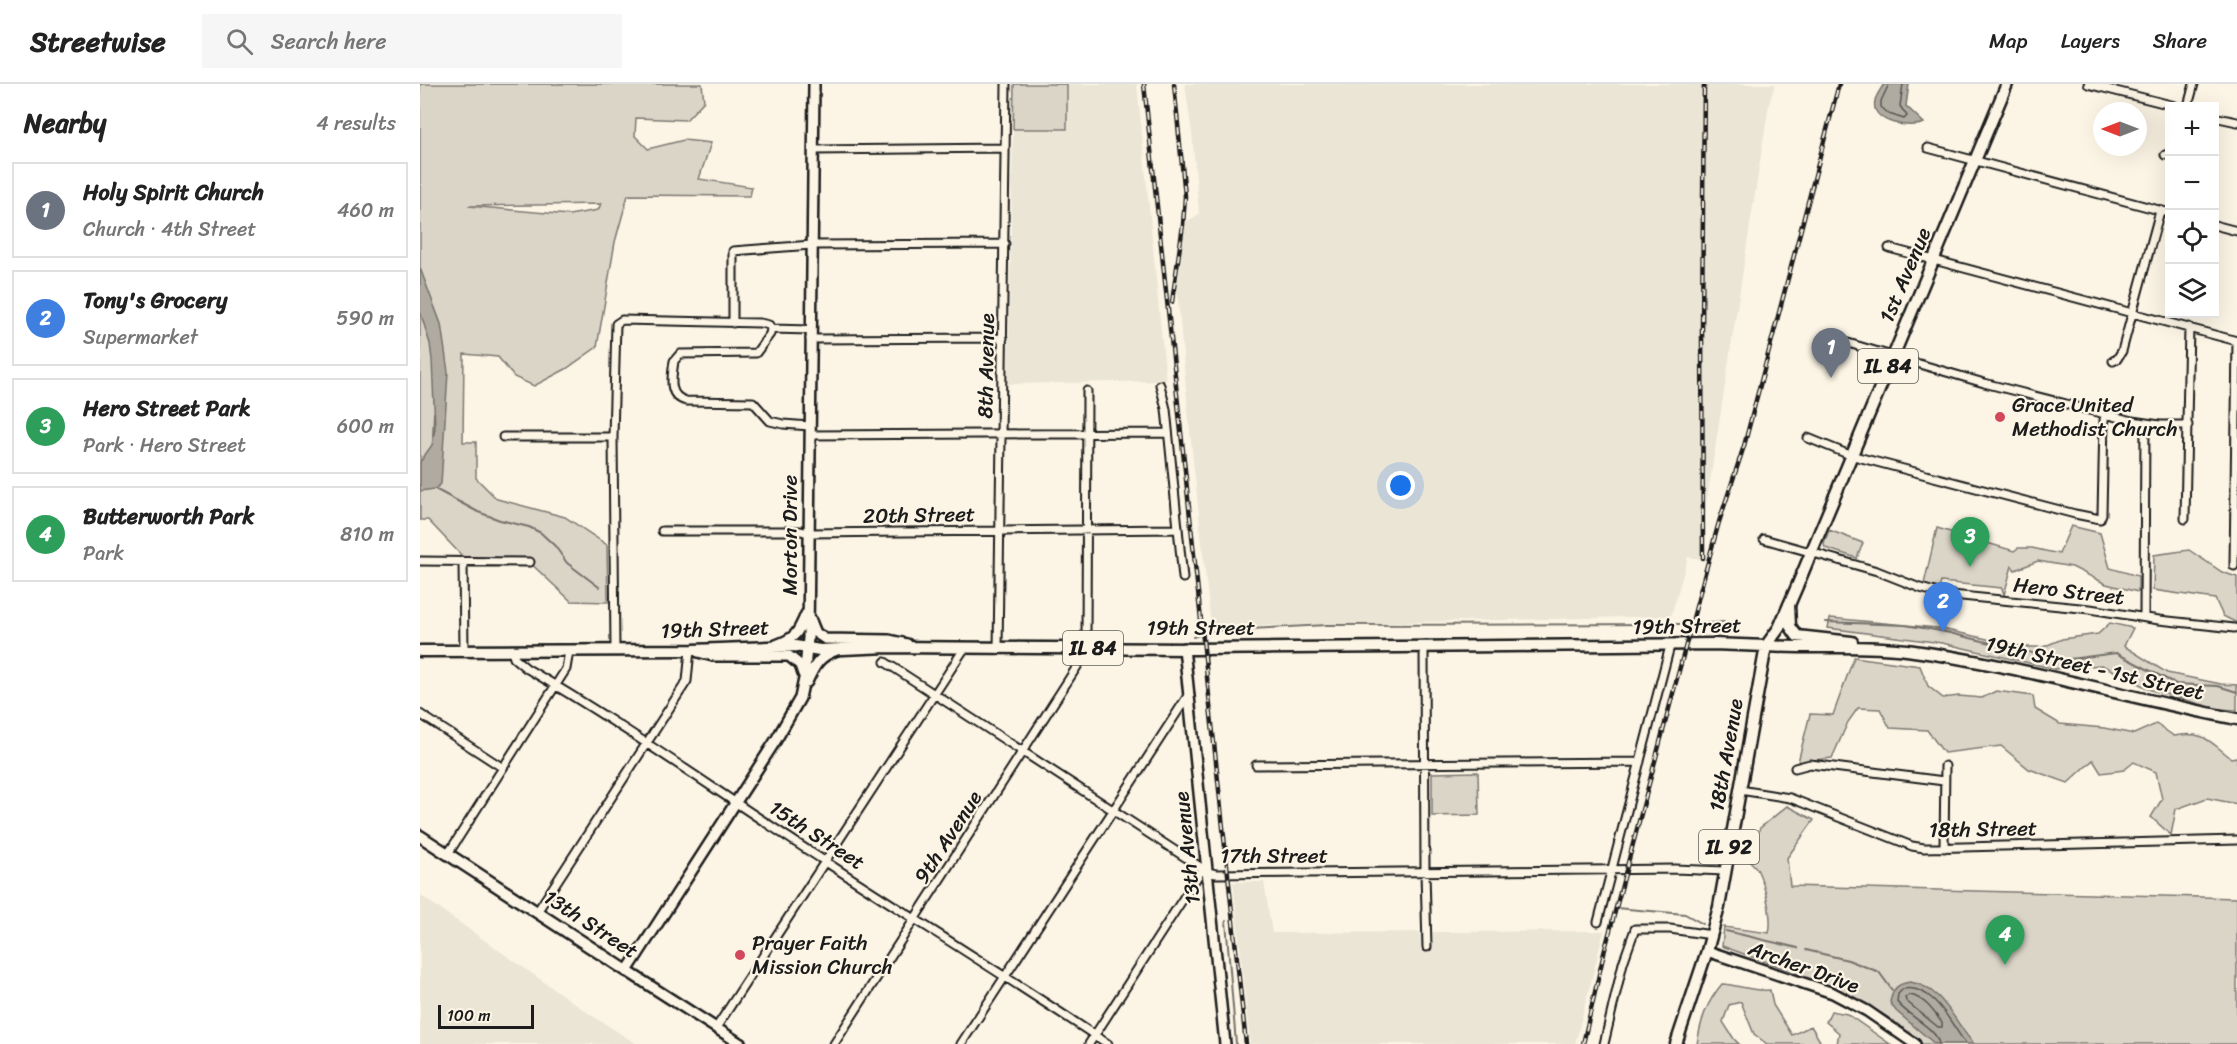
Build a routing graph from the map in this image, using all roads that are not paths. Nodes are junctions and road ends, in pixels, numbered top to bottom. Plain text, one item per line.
1 (814, 84) edge
2 (1006, 84) edge
3 (2007, 84) edge
4 (2088, 84) edge
5 (2194, 84) edge
6 (2189, 102) edge
7 (2165, 103) edge
8 (2219, 118) edge
9 (2237, 122) edge
10 (1005, 148) junction
11 (1928, 148) dead end
12 (814, 150) junction
13 (1974, 162) junction
14 (2160, 210) junction
15 (2165, 212) edge
16 (2219, 226) edge
17 (2237, 231) edge
18 (1005, 244) junction
19 (812, 245) junction
20 (1889, 248) dead end
21 (1933, 260) junction
22 (2132, 312) junction
23 (733, 323) junction
24 (2189, 327) junction
25 (771, 329) junction
26 (811, 334) junction
27 (1003, 338) junction
28 (2237, 341) edge
29 (1848, 343) dead end
30 (1892, 356) junction
31 (2113, 361) dead end
32 (1160, 385) dead end
33 (1087, 391) dead end
34 (2106, 413) junction
35 (2145, 423) junction
36 (2187, 425) junction
37 (810, 431) junction
38 (1087, 433) junction
39 (1168, 433) junction
40 (1001, 435) junction
41 (503, 437) dead end
42 (613, 437) junction
43 (1808, 438) dead end
44 (1850, 455) junction
45 (2186, 519) dead end
46 (1178, 529) junction
47 (1086, 530) junction
48 (662, 531) dead end
49 (1000, 531) junction
50 (808, 532) junction
51 (1764, 539) dead end
52 (1810, 552) junction
53 (420, 561) edge
54 (463, 562) junction
55 (530, 562) dead end
56 (2234, 566) dead end
57 (1183, 578) dead end
58 (1789, 603) junction
59 (808, 610) junction
60 (2144, 617) junction
61 (2234, 628) dead end
62 (771, 646) junction
63 (1670, 646) junction
64 (1766, 646) junction
65 (1424, 647) junction
66 (1879, 647) junction
67 (806, 648) junction
68 (927, 648) junction
69 (1088, 648) junction
70 (1184, 648) junction
71 (840, 649) junction
72 (964, 649) junction
73 (998, 649) junction
74 (615, 650) junction
75 (692, 650) junction
76 (420, 651) edge
77 (464, 651) junction
78 (512, 651) junction
79 (569, 651) junction
80 (885, 662) dead end
81 (804, 679) junction
82 (556, 686) junction
83 (1189, 693) junction
84 (934, 694) junction
85 (800, 698) junction
86 (420, 714) edge
87 (2237, 719) edge
88 (646, 743) junction
89 (1025, 751) junction
90 (1640, 762) junction
91 (1256, 765) dead end
92 (1425, 765) junction
93 (1945, 765) dead end
94 (503, 768) junction
95 (1795, 768) dead end
96 (1944, 781) junction
97 (1740, 790) junction
98 (736, 802) junction
99 (1113, 811) junction
100 (420, 836) edge
101 (2237, 840) edge
102 (1944, 848) junction
103 (448, 854) junction
104 (825, 861) junction
105 (1206, 870) junction
106 (1612, 871) junction
107 (1725, 871) junction
108 (1425, 872) junction
109 (537, 912) junction
110 (915, 918) junction
111 (1598, 922) dead end
112 (1712, 935) junction
113 (1428, 947) dead end
114 (1707, 951) junction
115 (627, 971) junction
116 (1005, 976) junction
117 (716, 1028) junction
118 (1224, 1034) junction
119 (1094, 1035) junction
120 (741, 1044) edge
121 (834, 1044) edge
122 (961, 1044) edge
123 (1089, 1044) edge
124 (1108, 1044) edge
125 (1217, 1044) edge
126 (1225, 1044) edge
127 (1604, 1044) edge
128 (1676, 1044) edge
129 (1915, 1044) edge

1 - 12 street, Morton Drive
2 - 10 street, 8th Avenue
3 - 13 main road, 1st Avenue / IL 84
4 - 7 street
5 - 6 street
8 - 9 street
10 - 12 street
10 - 18 street, 8th Avenue
11 - 13 street
12 - 19 street, Morton Drive
13 - 14 street
13 - 21 main road, 1st Avenue / IL 84
14 - 15 street
14 - 22 street
16 - 17 street
18 - 19 street
18 - 27 street, 8th Avenue
19 - 23 street
19 - 26 street, Morton Drive
20 - 21 street
21 - 22 street
21 - 30 main road, 1st Avenue / IL 84
22 - 24 street
22 - 31 street
23 - 25 street
23 - 42 street
24 - 28 street
24 - 36 street
25 - 26 street
25 - 37 street
26 - 27 street
26 - 37 street, Morton Drive
27 - 40 street, 8th Avenue
28 - 56 street
29 - 30 street
30 - 34 street
30 - 44 main road, 1st Avenue / IL 84
32 - 39 street
33 - 38 street
34 - 35 street
34 - 44 street
35 - 36 street
35 - 60 street
36 - 45 street
37 - 40 street
37 - 50 street, Morton Drive
38 - 39 street
38 - 40 street
38 - 47 street
39 - 46 street
40 - 49 street, 8th Avenue
41 - 42 street
42 - 74 street
43 - 44 street
44 - 52 main road, 1st Avenue / IL 84
46 - 47 street, 20th Street
46 - 57 street
47 - 49 street, 20th Street
47 - 69 street
48 - 50 street, 20th Street
49 - 50 street, 20th Street
49 - 73 street, 8th Avenue
50 - 59 street, Morton Drive
51 - 52 street, Hero Street
52 - 58 main road, 1st Avenue / IL 84
52 - 60 street, Hero Street
53 - 54 street
54 - 55 street
54 - 77 street
58 - 64 main road, 1st Avenue / IL 84
58 - 66 main road
59 - 62 street
59 - 67 street, Morton Drive
59 - 68 street
60 - 61 street, Hero Street
62 - 67 main road, 19th Street / IL 84
62 - 75 main road, 19th Street / IL 84
63 - 64 main road, 19th Street / IL 84
63 - 65 main road, 19th Street / IL 84
63 - 90 street
64 - 66 main road, 19th Street - 1st Street
64 - 97 main road, 18th Avenue / IL 92
65 - 70 main road, 19th Street / IL 84
65 - 92 street
66 - 87 main road, 19th Street - 1st Street
67 - 71 main road, 19th Street / IL 84
67 - 81 street, Morton Drive
68 - 71 main road, 19th Street / IL 84
68 - 72 main road, 19th Street / IL 84
69 - 70 main road, 19th Street / IL 84
69 - 73 main road, 19th Street / IL 84
69 - 89 street, 9th Avenue
70 - 83 street, 13th Avenue
71 - 85 street
72 - 73 main road, 19th Street / IL 84
72 - 84 street
74 - 75 main road, 19th Street / IL 84
74 - 79 main road, 19th Street / IL 84
75 - 81 street
75 - 88 street
76 - 77 main road, 19th Street / IL 84
77 - 78 main road, 19th Street / IL 84
78 - 79 main road, 19th Street / IL 84
78 - 82 street, 15th Street
79 - 82 street
80 - 84 street, 17th Street
81 - 85 street, Morton Drive
82 - 88 street, 15th Street
82 - 94 street
83 - 99 street
83 - 105 street, 13th Avenue
84 - 89 street, 17th Street
84 - 104 street
85 - 98 street, Morton Drive
86 - 94 street
88 - 98 street, 15th Street
88 - 109 street
89 - 99 street, 17th Street
89 - 110 street, 9th Avenue
90 - 92 street
90 - 106 street
91 - 92 street
92 - 108 street
93 - 96 street
94 - 103 street
95 - 96 street
96 - 102 street
97 - 102 street, 18th Street
97 - 107 main road, 18th Avenue / IL 92
98 - 104 street, 15th Street
98 - 115 street, Morton Drive
99 - 105 street, 17th Street
99 - 116 street
100 - 103 main road, 13th Street
101 - 102 street, 18th Street
103 - 109 main road, 13th Street
104 - 110 street, 15th Street
104 - 117 street
105 - 108 street, 17th Street
105 - 118 street, 13th Avenue
105 - 119 street
106 - 107 street, 17th Street
106 - 108 street, 17th Street
106 - 111 street
107 - 112 main road, 18th Avenue / IL 92
108 - 113 street
109 - 115 main road, 13th Street
110 - 116 street, 15th Street
110 - 121 street, 9th Avenue
112 - 114 main road, 18th Avenue / IL 92
112 - 127 street
114 - 128 main road, 18th Avenue / IL 92
114 - 129 street, Archer Drive
115 - 117 street, 13th Street
116 - 119 street, 15th Street
116 - 122 street
117 - 120 street, 13th Street
118 - 125 street
118 - 126 street, 13th Avenue
119 - 123 street
119 - 124 street, 15th Street

